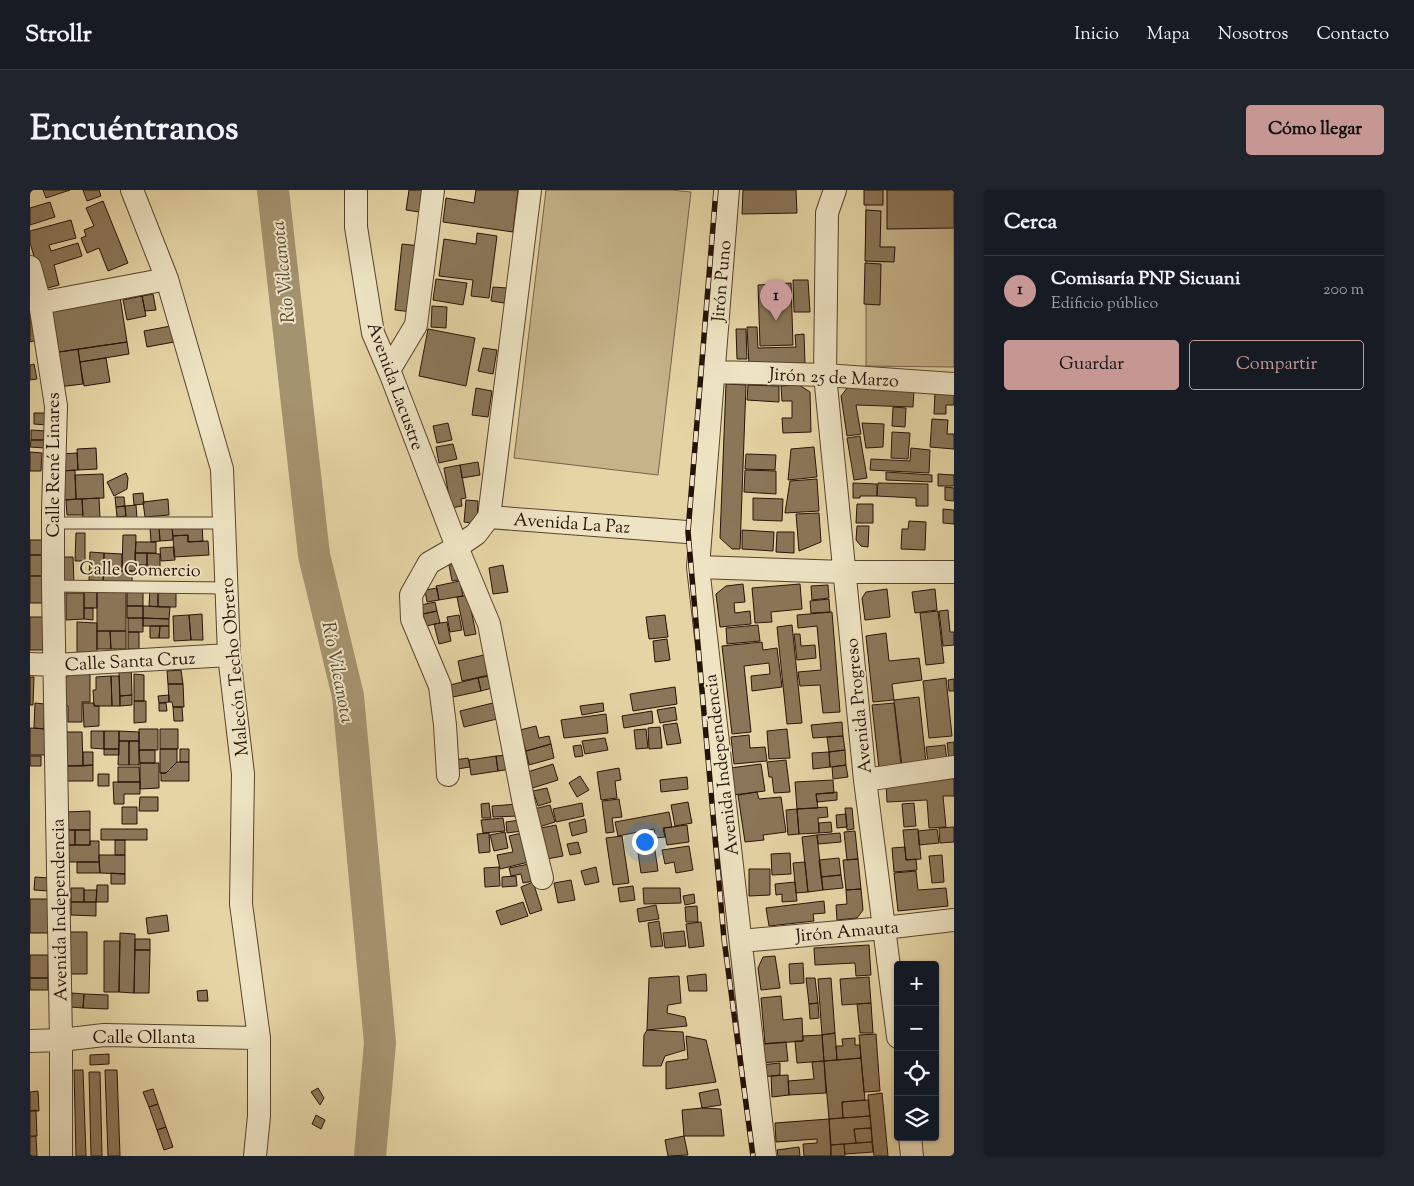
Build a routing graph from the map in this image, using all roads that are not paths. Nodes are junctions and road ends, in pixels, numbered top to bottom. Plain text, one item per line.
1 (132, 190) edge
2 (356, 190) edge
3 (433, 190) edge
4 (530, 190) edge
5 (728, 190) edge
6 (819, 190) edge
7 (835, 190) edge
8 (827, 213) junction
9 (30, 267) edge
10 (167, 279) junction
11 (40, 302) junction
12 (389, 370) junction
13 (713, 372) junction
14 (825, 375) junction
15 (954, 384) edge
16 (489, 517) junction
17 (53, 523) junction
18 (224, 523) junction
19 (700, 533) junction
20 (457, 547) junction
21 (698, 567) junction
22 (845, 572) junction
23 (954, 572) edge
24 (53, 586) junction
25 (227, 588) junction
26 (229, 655) junction
27 (30, 664) edge
28 (55, 664) junction
29 (954, 767) edge
30 (448, 775) dead end
31 (865, 780) junction
32 (542, 878) dead end
33 (954, 920) edge
34 (884, 928) junction
35 (741, 940) junction
36 (894, 1006) edge
37 (258, 1038) junction
38 (61, 1040) junction
39 (30, 1041) edge
40 (910, 1141) edge
41 (61, 1156) edge
42 (255, 1156) edge
43 (765, 1156) edge
44 (912, 1156) edge

1 - 10 street, Malecón Techo Obrero
2 - 12 street, Avenida Lacustre
3 - 12 street
4 - 16 street
5 - 13 street, Jirón Puno
6 - 8 street
7 - 8 street
8 - 14 street, Avenida Progreso
9 - 11 street, Calle René Linares
10 - 11 street
10 - 18 street, Malecón Techo Obrero
11 - 17 street, Calle René Linares
12 - 20 street, Avenida Lacustre
13 - 14 street, Jirón 25 de Marzo
13 - 19 street, Avenida Independencia
14 - 15 street, Jirón 25 de Marzo
14 - 22 street, Avenida Progreso
16 - 19 street, Avenida La Paz
16 - 20 street, Avenida La Paz
17 - 18 lane
17 - 24 street, Calle René Linares
18 - 25 street, Malecón Techo Obrero
19 - 21 street, Avenida Independencia
20 - 30 street, Avenida La Paz
20 - 32 street, Avenida Lacustre
21 - 22 street
21 - 35 street, Avenida Independencia
22 - 23 street
22 - 31 street, Avenida Progreso
24 - 25 lane, Calle Comercio
24 - 28 street, Calle René Linares
25 - 26 street, Malecón Techo Obrero
26 - 28 street, Calle Santa Cruz
26 - 37 street, Malecón Techo Obrero
27 - 28 street, Calle Santa Cruz
28 - 38 street, Avenida Independencia
29 - 31 street
31 - 34 street, Avenida Progreso
33 - 34 street, Jirón Amauta
34 - 35 street, Jirón Amauta
34 - 36 street, Avenida Progreso
35 - 43 street, Avenida Independencia
37 - 38 street, Calle Ollanta
37 - 42 street, Malecón Techo Obrero
38 - 39 street, Calle Ollanta
38 - 41 street, Avenida Independencia
40 - 44 street

